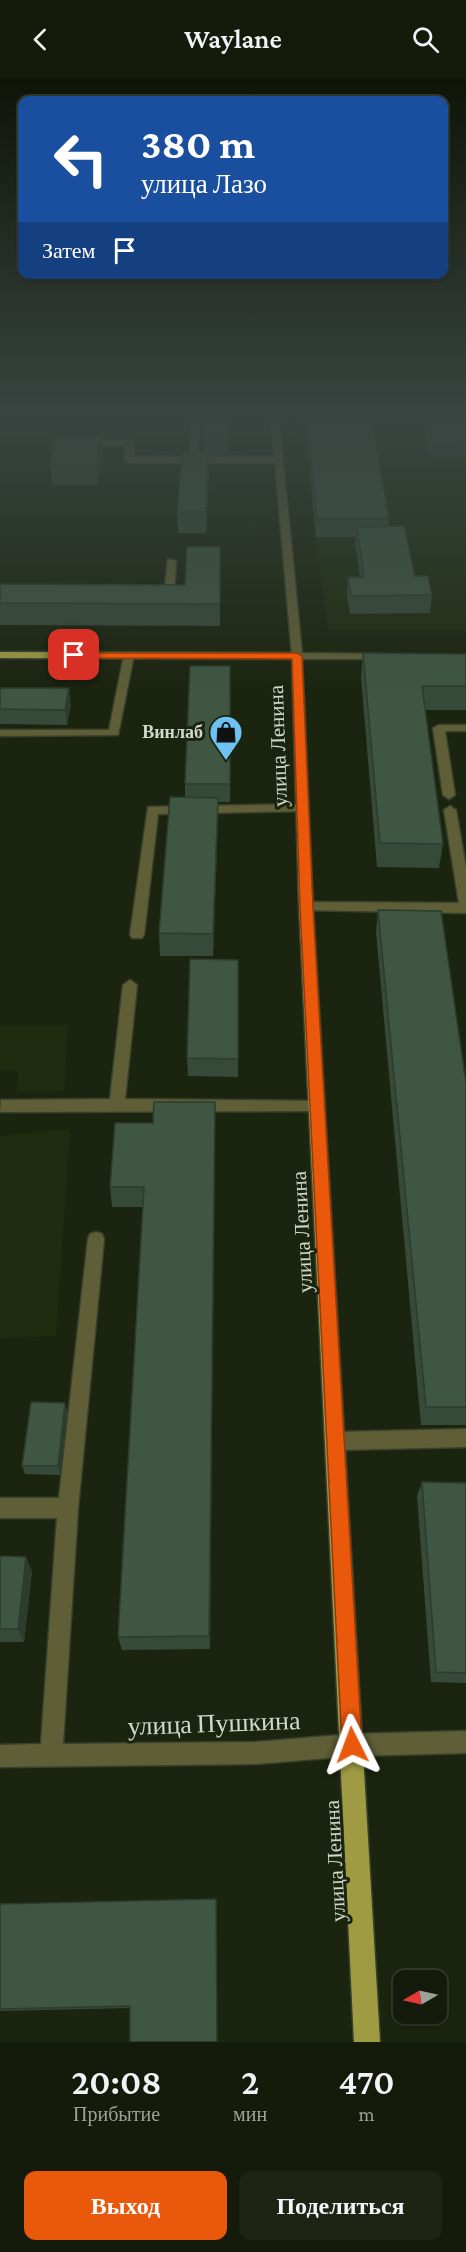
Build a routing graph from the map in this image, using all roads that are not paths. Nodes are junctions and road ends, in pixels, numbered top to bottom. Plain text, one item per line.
1 (283, 512) edge
2 (171, 561) dead end
3 (146, 598) edge
4 (0, 655) edge
5 (129, 656) junction
6 (297, 656) junction
7 (389, 657) edge
8 (466, 728) edge
9 (0, 733) edge
10 (449, 795) dead end
11 (303, 808) junction
12 (450, 810) dead end
13 (461, 852) edge
14 (306, 907) junction
15 (466, 908) edge
16 (137, 935) dead end
17 (130, 985) dead end
18 (1, 1106) edge
19 (117, 1106) junction
20 (317, 1107) junction
21 (96, 1239) dead end
22 (466, 1438) edge
23 (337, 1441) junction
24 (0, 1508) edge
25 (68, 1508) junction
26 (466, 1742) edge
27 (352, 1745) junction
28 (0, 1756) edge
29 (51, 1756) junction
30 (367, 2042) edge

1 - 6 street, улица Ленина
2 - 3 street
4 - 5 main road
5 - 6 main road
5 - 9 street
6 - 7 street
6 - 11 main road, улица Ленина
8 - 10 street
11 - 14 main road, улица Ленина
11 - 16 street
12 - 13 street
13 - 15 street
14 - 15 street
14 - 20 main road, улица Ленина
17 - 19 street
18 - 19 street
19 - 20 street
20 - 23 main road, улица Ленина
21 - 25 street
22 - 23 street
23 - 27 main road, улица Ленина
24 - 25 street
25 - 29 street
26 - 27 street, улица Пушкина
27 - 29 street, улица Пушкина
27 - 30 main road, улица Ленина
28 - 29 street, улица Пушкина

